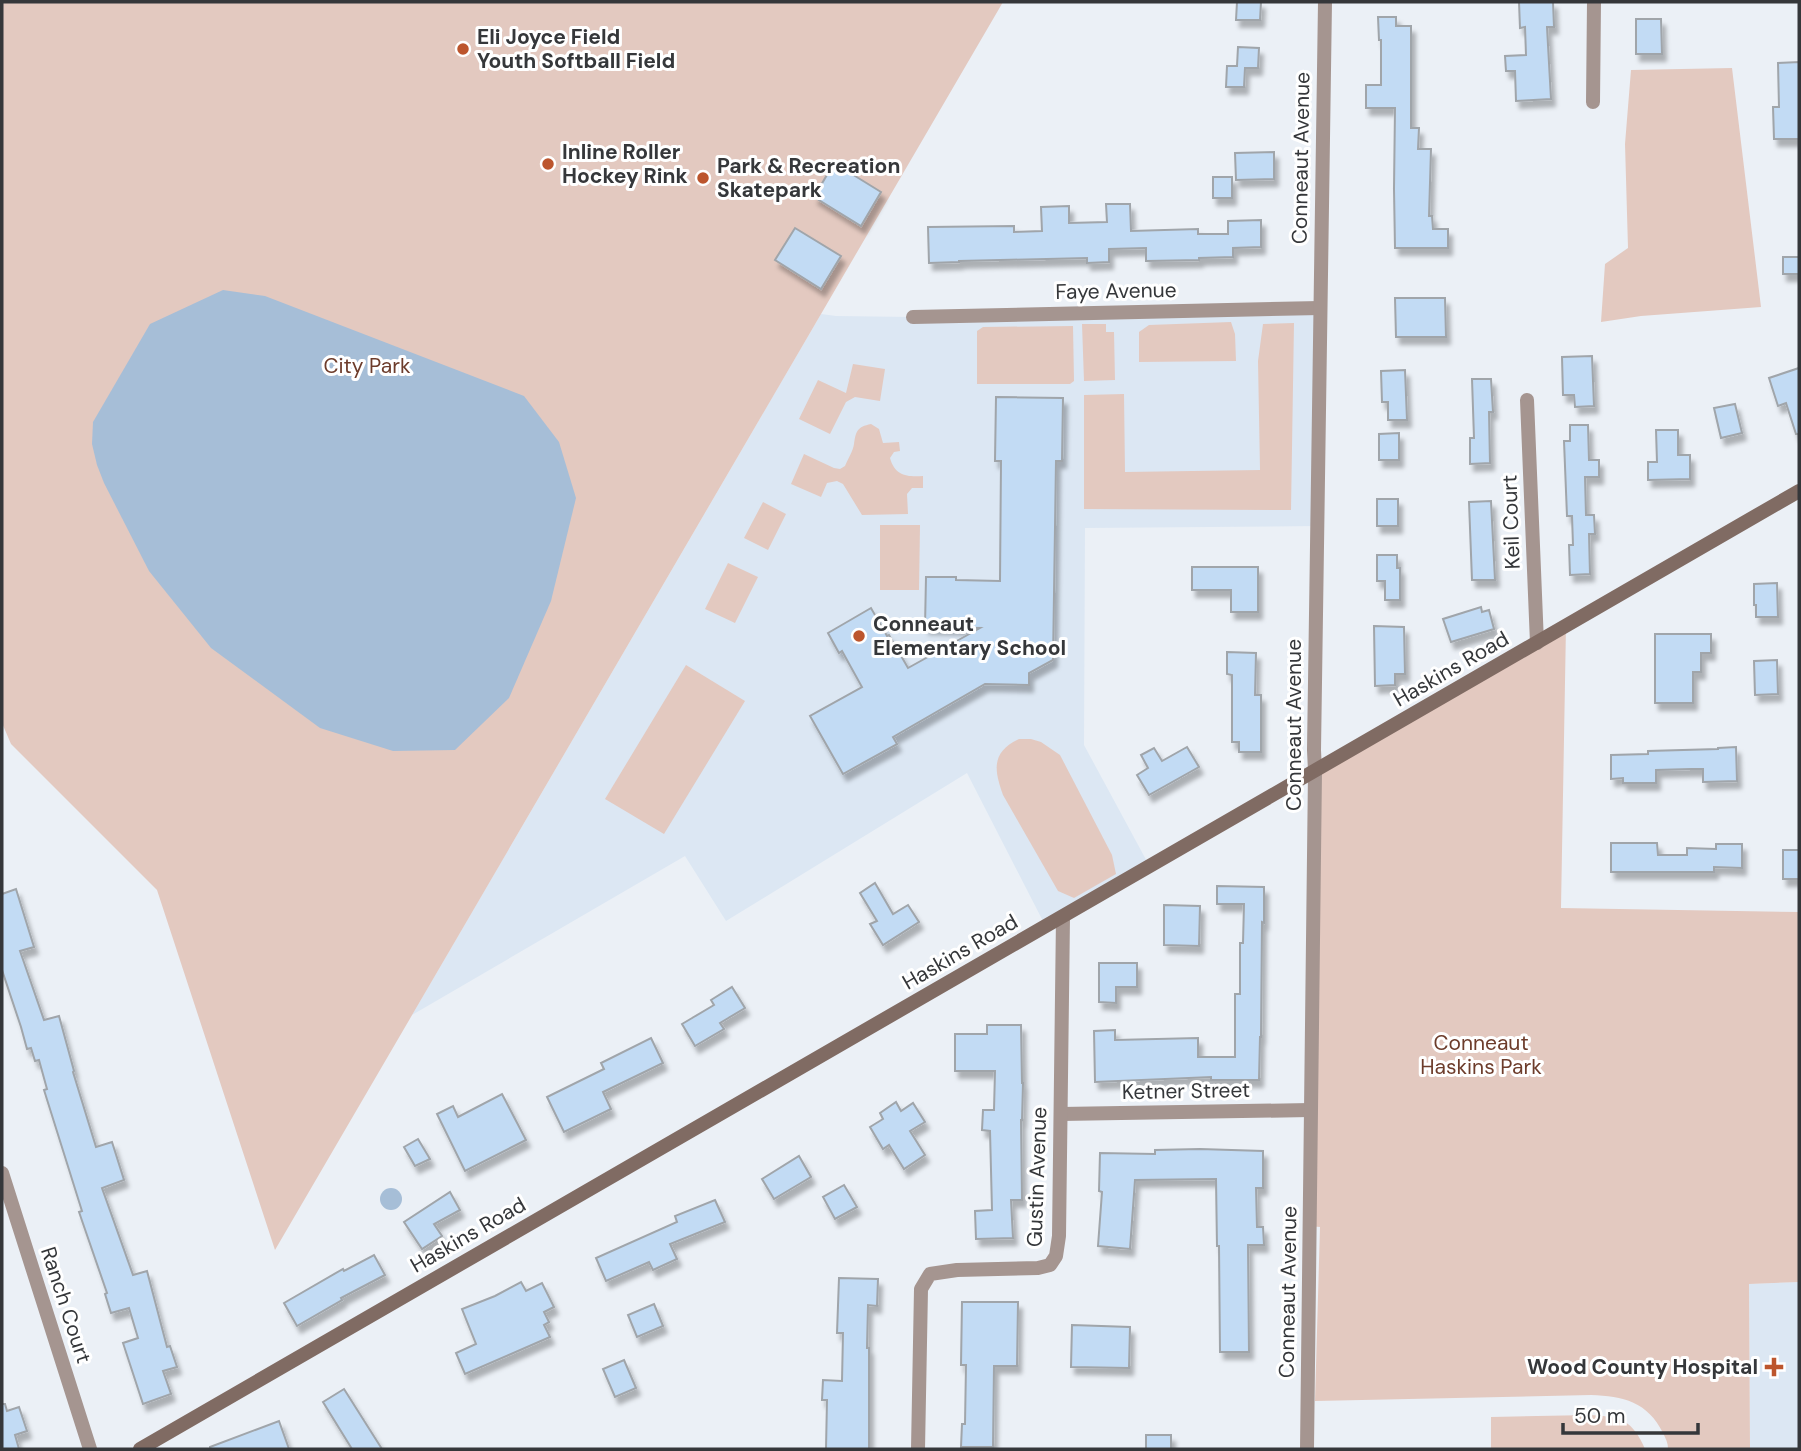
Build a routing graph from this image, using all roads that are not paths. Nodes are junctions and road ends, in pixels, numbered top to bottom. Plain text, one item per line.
1 (1325, 2) edge
2 (1594, 2) edge
3 (1593, 102) dead end
4 (1320, 308) junction
5 (913, 317) dead end
6 (1527, 400) dead end
7 (1799, 491) edge
8 (1537, 643) junction
9 (1315, 771) junction
10 (1063, 917) junction
11 (1310, 1110) junction
12 (1061, 1114) junction
13 (2, 1173) edge
14 (90, 1449) edge
15 (141, 1449) edge
16 (918, 1449) edge
17 (1307, 1449) edge

1 - 4 street, Conneaut Avenue
2 - 3 street
4 - 5 street, Faye Avenue
4 - 9 street, Conneaut Avenue
6 - 8 street, Keil Court
7 - 8 main road, Haskins Road
8 - 9 main road, Haskins Road
9 - 10 main road, Haskins Road
9 - 11 street, Conneaut Avenue
10 - 12 street, Gustin Avenue
10 - 15 main road, Haskins Road
11 - 12 street, Ketner Street
11 - 17 street, Conneaut Avenue
12 - 16 street, Gustin Avenue
13 - 14 street, Ranch Court

